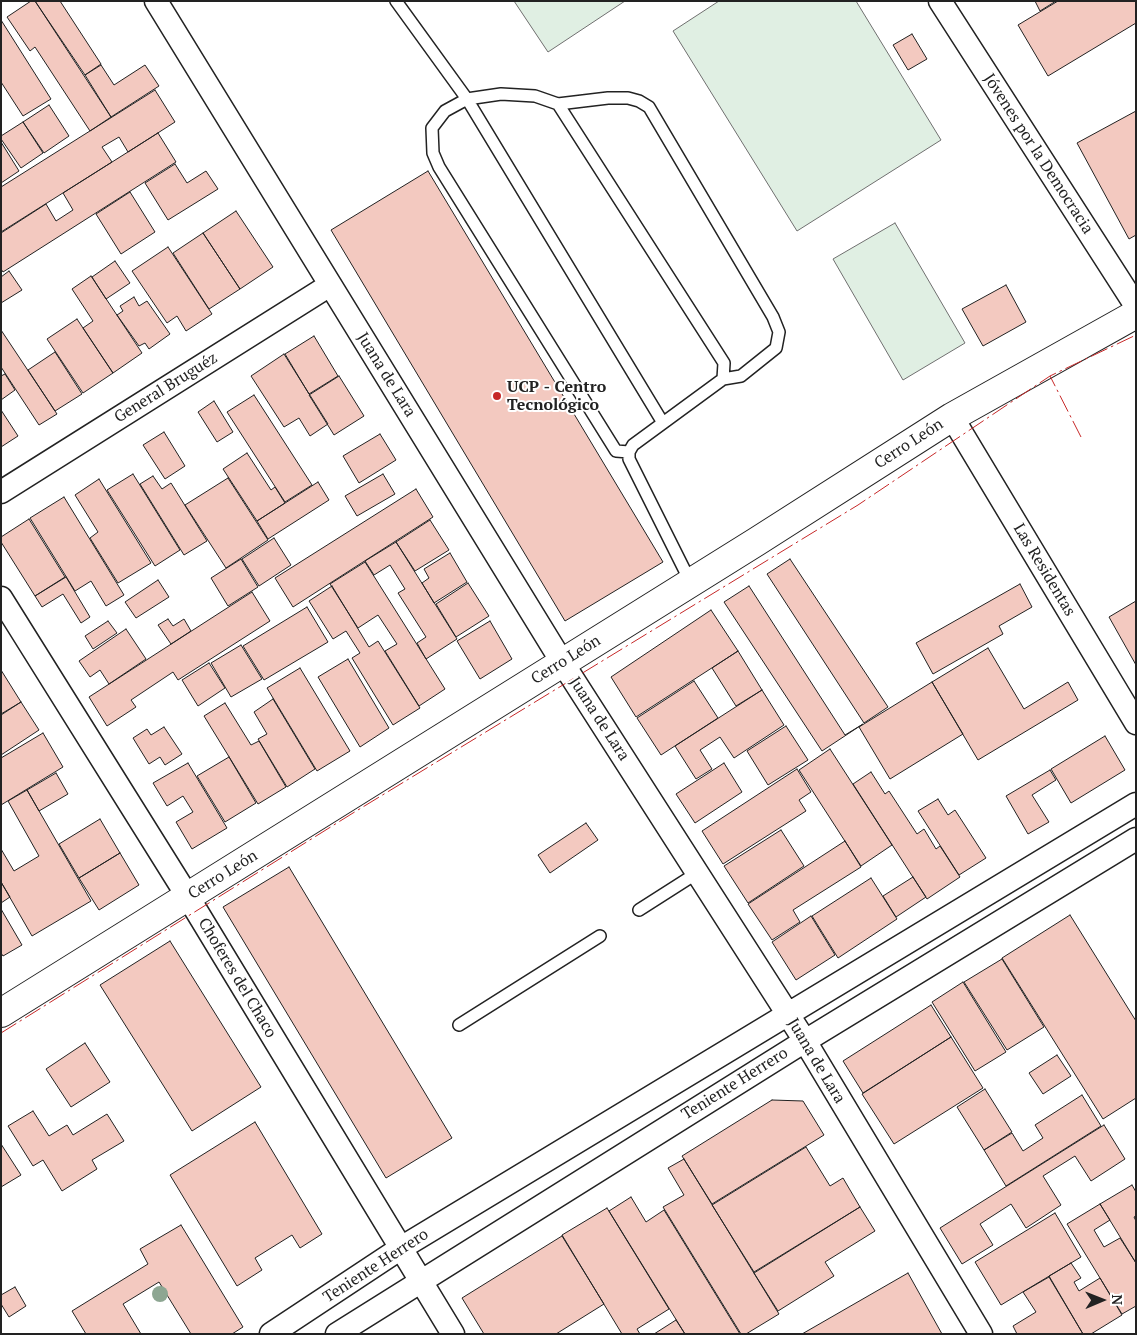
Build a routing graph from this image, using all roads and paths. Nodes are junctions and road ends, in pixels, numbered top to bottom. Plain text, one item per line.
1 (156, 1) edge
2 (396, 1) edge
3 (940, 1) edge
4 (468, 99) junction
5 (558, 104) junction
6 (330, 285) junction
7 (1136, 306) edge
8 (1136, 314) edge
9 (724, 379) junction
10 (952, 417) junction
11 (663, 423) junction
12 (629, 452) junction
13 (1, 492) edge
14 (691, 582) junction
15 (1, 598) edge
16 (562, 662) junction
17 (1136, 723) edge
18 (1136, 804) edge
19 (1136, 840) edge
20 (698, 873) junction
21 (188, 897) junction
22 (978, 900) junction
23 (639, 910) dead end
24 (996, 924) junction
25 (600, 936) dead end
26 (1, 1013) edge
27 (789, 1015) junction
28 (459, 1026) dead end
29 (805, 1041) junction
30 (584, 1138) junction
31 (602, 1167) junction
32 (401, 1248) junction
33 (420, 1281) junction
34 (271, 1334) edge
35 (337, 1334) edge
36 (453, 1334) edge
37 (981, 1334) edge

1 - 6 street, Juana de Lara
2 - 4 lane
3 - 7 street, Jóvenes por la Democracia
4 - 5 lane
4 - 11 lane
4 - 12 lane
5 - 9 lane
5 - 9 lane
6 - 13 street, General Bruguéz
6 - 16 street, Juana de Lara
8 - 10 street, Cerro León
9 - 11 lane
10 - 14 street, Cerro León
10 - 17 street, Las Residentas
11 - 12 lane
12 - 14 lane
14 - 16 street, Cerro León
15 - 21 street, Choferes del Chaco
16 - 20 street, Juana de Lara
16 - 21 street, Cerro León
18 - 22 street, Teniente Herrero
19 - 24 street, Teniente Herrero
20 - 23 lane
20 - 27 street, Juana de Lara
21 - 26 street, Cerro León
21 - 32 street, Choferes del Chaco
22 - 24 street
22 - 27 street, Teniente Herrero
24 - 29 street, Teniente Herrero
25 - 28 lane
27 - 29 street, Juana de Lara
27 - 30 street, Teniente Herrero
29 - 31 street, Teniente Herrero
29 - 37 street, Juana de Lara
30 - 31 street
30 - 32 street, Teniente Herrero
31 - 33 street, Teniente Herrero
32 - 33 street, Choferes del Chaco
32 - 34 street, Teniente Herrero
33 - 35 street, Teniente Herrero
33 - 36 street, Choferes del Chaco

